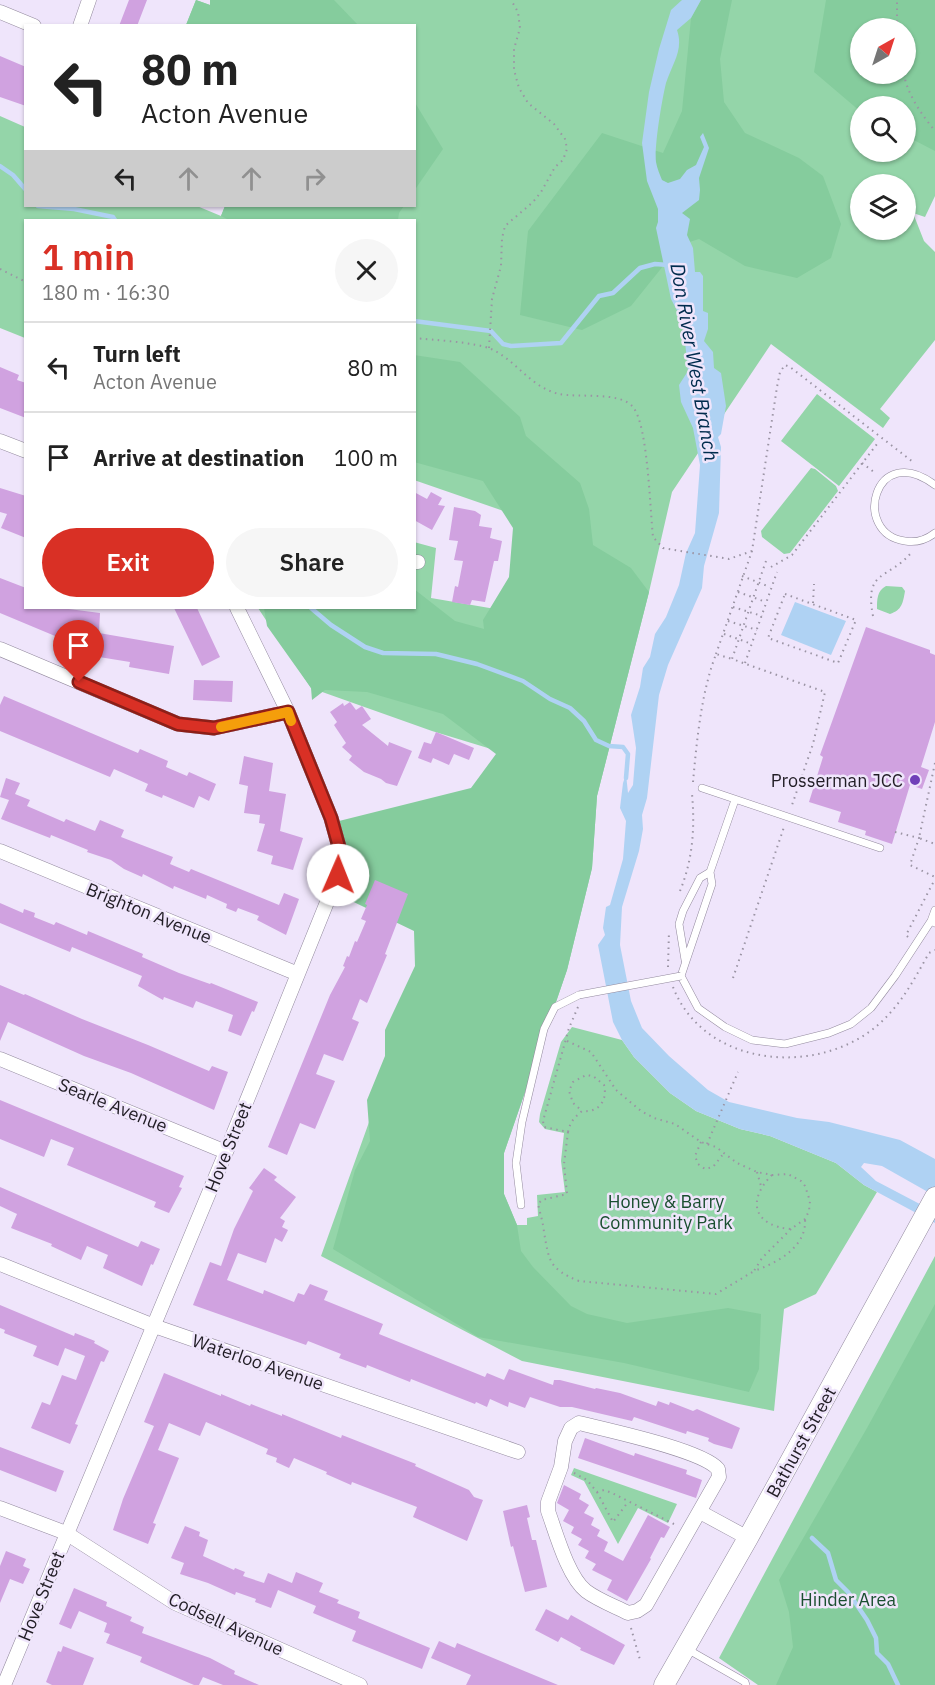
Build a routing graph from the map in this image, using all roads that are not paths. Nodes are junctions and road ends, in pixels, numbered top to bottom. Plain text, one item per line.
1 (89, 0) edge
2 (0, 12) edge
3 (29, 24) edge
4 (81, 24) edge
5 (0, 441) edge
6 (24, 450) edge
7 (935, 485) edge
8 (935, 532) edge
9 (237, 609) edge
10 (0, 649) edge
11 (288, 712) junction
12 (702, 788) dead end
13 (735, 800) junction
14 (880, 848) dead end
15 (0, 851) edge
16 (710, 872) junction
17 (935, 910) edge
18 (933, 922) edge
19 (686, 963) junction
20 (298, 974) junction
21 (681, 976) junction
22 (0, 1059) edge
23 (226, 1152) junction
24 (935, 1197) edge
25 (521, 1205) dead end
26 (0, 1264) edge
27 (154, 1326) junction
28 (518, 1452) dead end
29 (0, 1508) edge
30 (700, 1512) junction
31 (66, 1533) junction
32 (748, 1538) junction
33 (685, 1648) junction
34 (4, 1685) edge
35 (360, 1685) edge
36 (664, 1685) edge
37 (746, 1685) edge

1 - 4 street
2 - 3 street
5 - 6 street
7 - 8 lane
9 - 11 street, Hove Street
10 - 11 street
11 - 20 street, Hove Street
12 - 13 lane
13 - 14 lane
13 - 16 lane
15 - 20 street, Brighton Avenue
16 - 19 lane
16 - 19 lane
17 - 18 lane
18 - 21 lane
19 - 21 lane
20 - 23 street, Hove Street
21 - 25 lane, bridge
22 - 23 street, Searle Avenue
23 - 27 street, Hove Street
24 - 32 main road, Bathurst Street
26 - 27 street, Waterloo Avenue
27 - 28 street, Waterloo Avenue
27 - 31 street, Hove Street
29 - 31 street, Codsell Avenue
30 - 30 street
30 - 32 street
31 - 34 street, Hove Street
31 - 35 street, Codsell Avenue
32 - 33 main road, Bathurst Street
33 - 36 main road, Bathurst Street
33 - 37 lane

